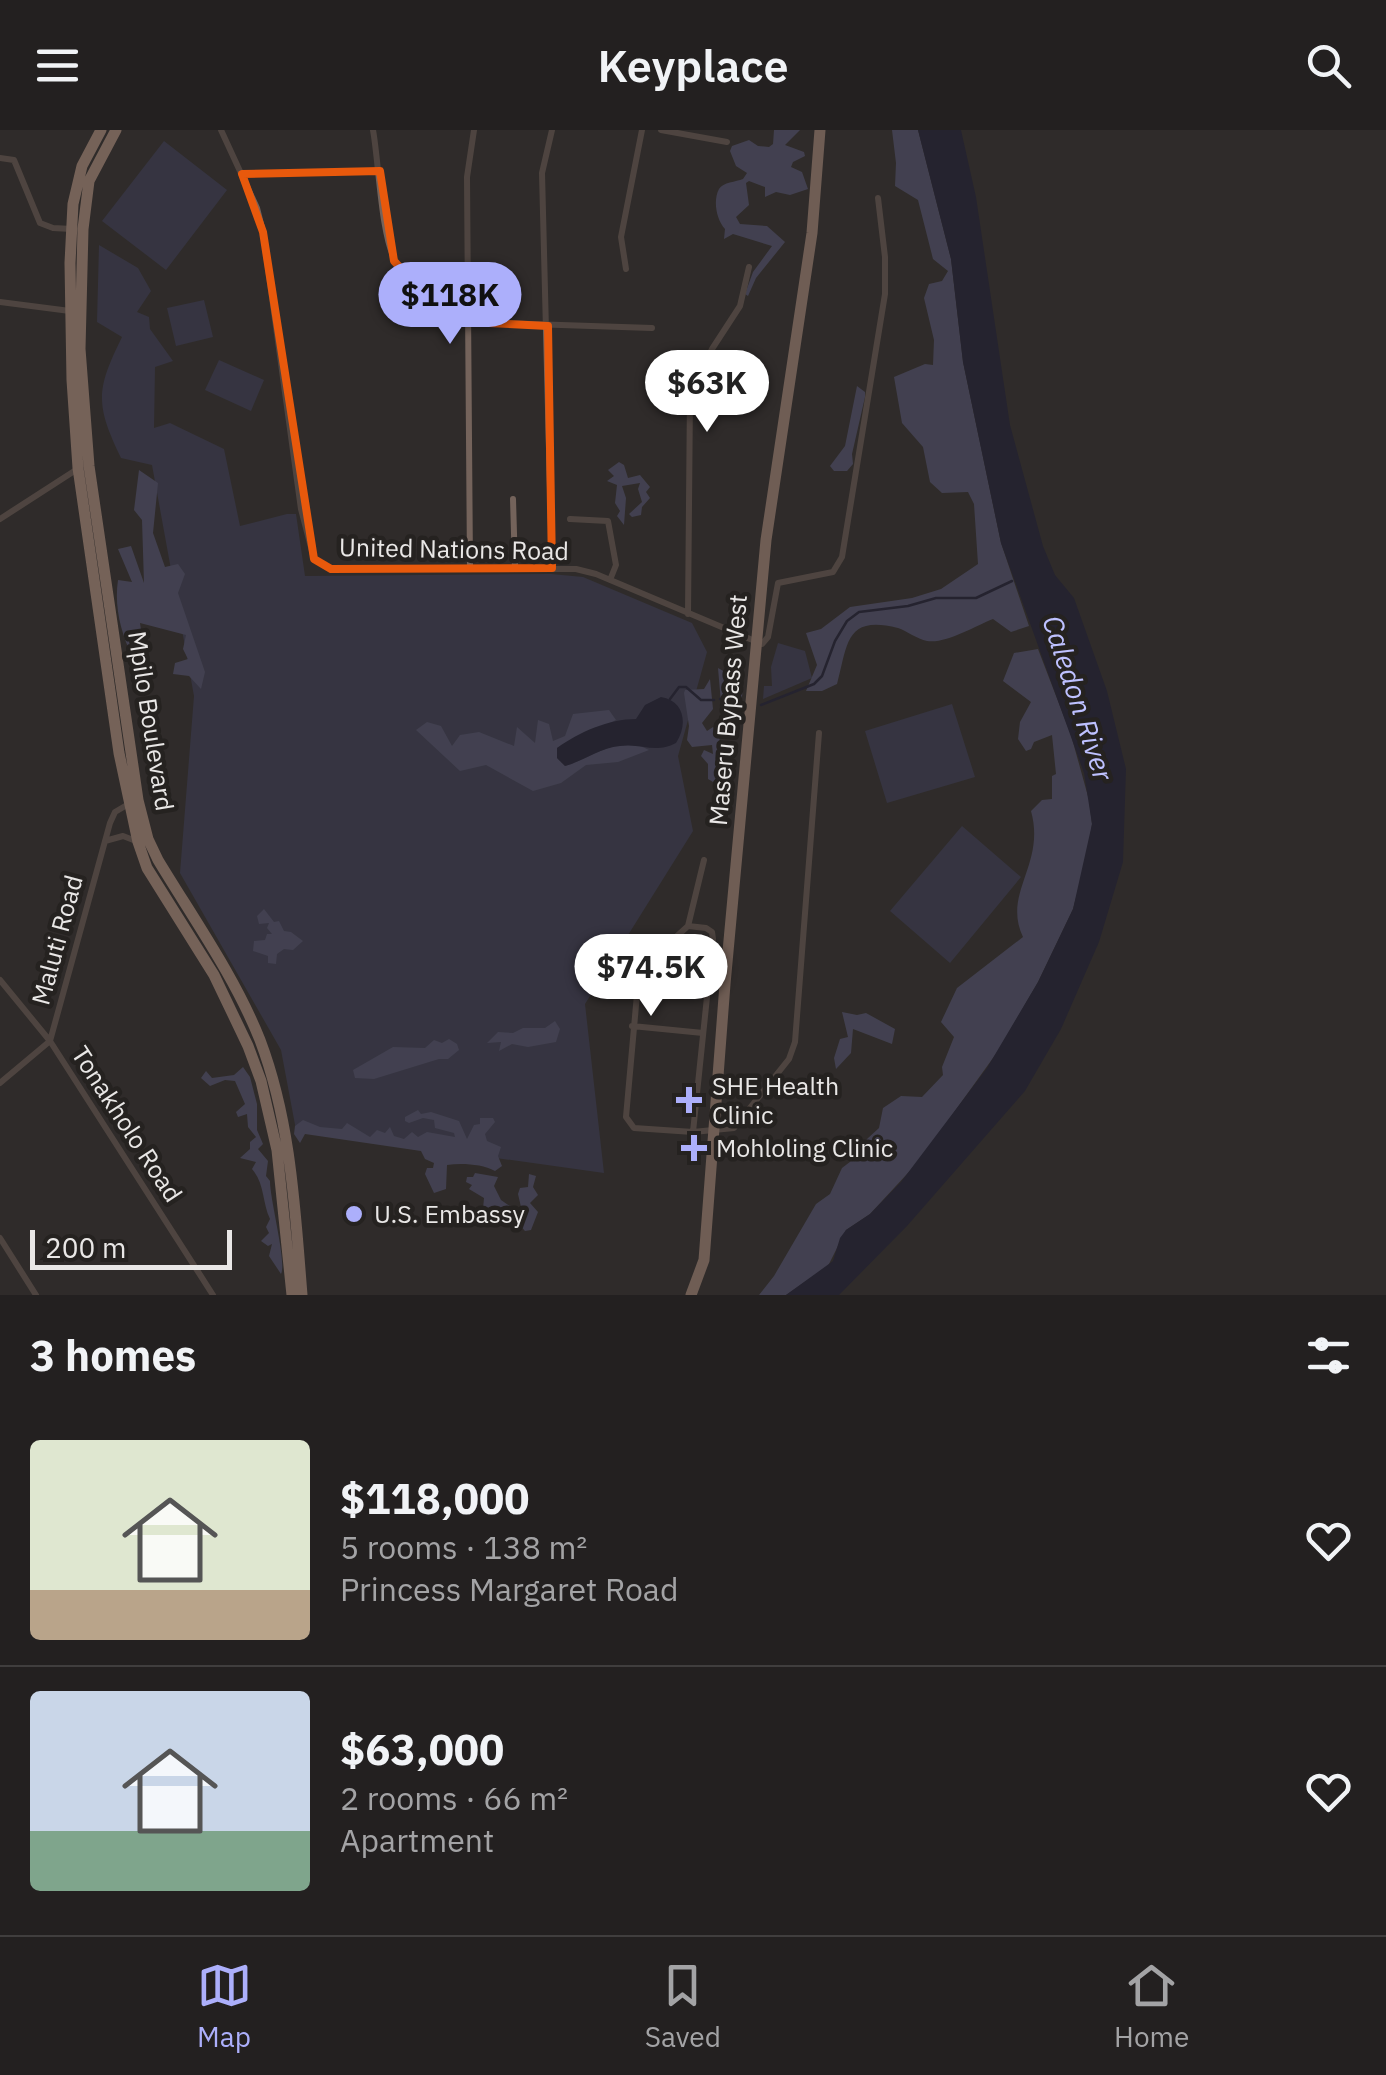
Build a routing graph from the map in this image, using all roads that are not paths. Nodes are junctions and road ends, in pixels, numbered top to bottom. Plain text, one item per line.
1 (102, 130) edge
2 (116, 130) edge
3 (220, 130) edge
4 (373, 130) edge
5 (474, 130) edge
6 (552, 130) edge
7 (642, 130) edge
8 (661, 130) edge
9 (820, 130) edge
10 (726, 142) dead end
11 (0, 158) edge
12 (380, 171) junction
13 (242, 174) junction
14 (878, 198) dead end
15 (77, 229) junction
16 (749, 267) dead end
17 (626, 269) dead end
18 (0, 302) edge
19 (76, 312) junction
20 (468, 322) junction
21 (548, 326) junction
22 (652, 328) dead end
23 (84, 467) junction
24 (513, 499) dead end
25 (0, 519) edge
26 (570, 519) dead end
27 (470, 568) junction
28 (516, 568) junction
29 (552, 568) junction
30 (610, 580) junction
31 (688, 614) junction
32 (757, 643) junction
33 (819, 732) dead end
34 (133, 801) junction
35 (104, 842) junction
36 (138, 842) junction
37 (704, 860) dead end
38 (688, 926) junction
39 (0, 982) edge
40 (632, 1026) junction
41 (703, 1032) junction
42 (50, 1041) junction
43 (0, 1083) edge
44 (713, 1131) junction
45 (694, 1132) junction
46 (0, 1238) edge
47 (36, 1295) edge
48 (213, 1295) edge
49 (292, 1295) edge
50 (302, 1295) edge
51 (691, 1295) edge

1 - 15 highway, Mpilo Boulevard
2 - 15 highway, Mpilo Boulevard
3 - 13 street, United Nations Road
4 - 12 street
5 - 20 street
6 - 21 street
7 - 17 street
8 - 10 street
9 - 32 main road, Maseru Bypass West
11 - 15 street
12 - 13 street
12 - 20 street
13 - 27 street, United Nations Road
14 - 32 street
15 - 19 highway, Mpilo Boulevard
16 - 31 street
18 - 19 street
19 - 23 highway, Mpilo Boulevard
20 - 21 street
20 - 27 street
21 - 22 street
21 - 29 street
23 - 25 street
23 - 34 highway, Mpilo Boulevard
24 - 28 street
26 - 30 street
27 - 28 street, United Nations Road
28 - 29 street, United Nations Road
29 - 30 street, United Nations Road
30 - 31 street, United Nations Road
31 - 32 street, United Nations Road
32 - 44 main road, Maseru Bypass West
33 - 44 street
34 - 35 street, Maluti Road
34 - 36 highway, Mpilo Boulevard
34 - 50 highway, Mpilo Boulevard
35 - 36 street
35 - 42 street, Maluti Road
36 - 49 highway, Mpilo Boulevard
37 - 38 street
38 - 40 street
38 - 41 street
39 - 42 street, Tonakholo Road
40 - 41 street
40 - 45 street
41 - 45 street
42 - 43 street, Maluti Road
42 - 48 street, Tonakholo Road
44 - 45 street
44 - 51 main road, Maseru Bypass West
46 - 47 street

